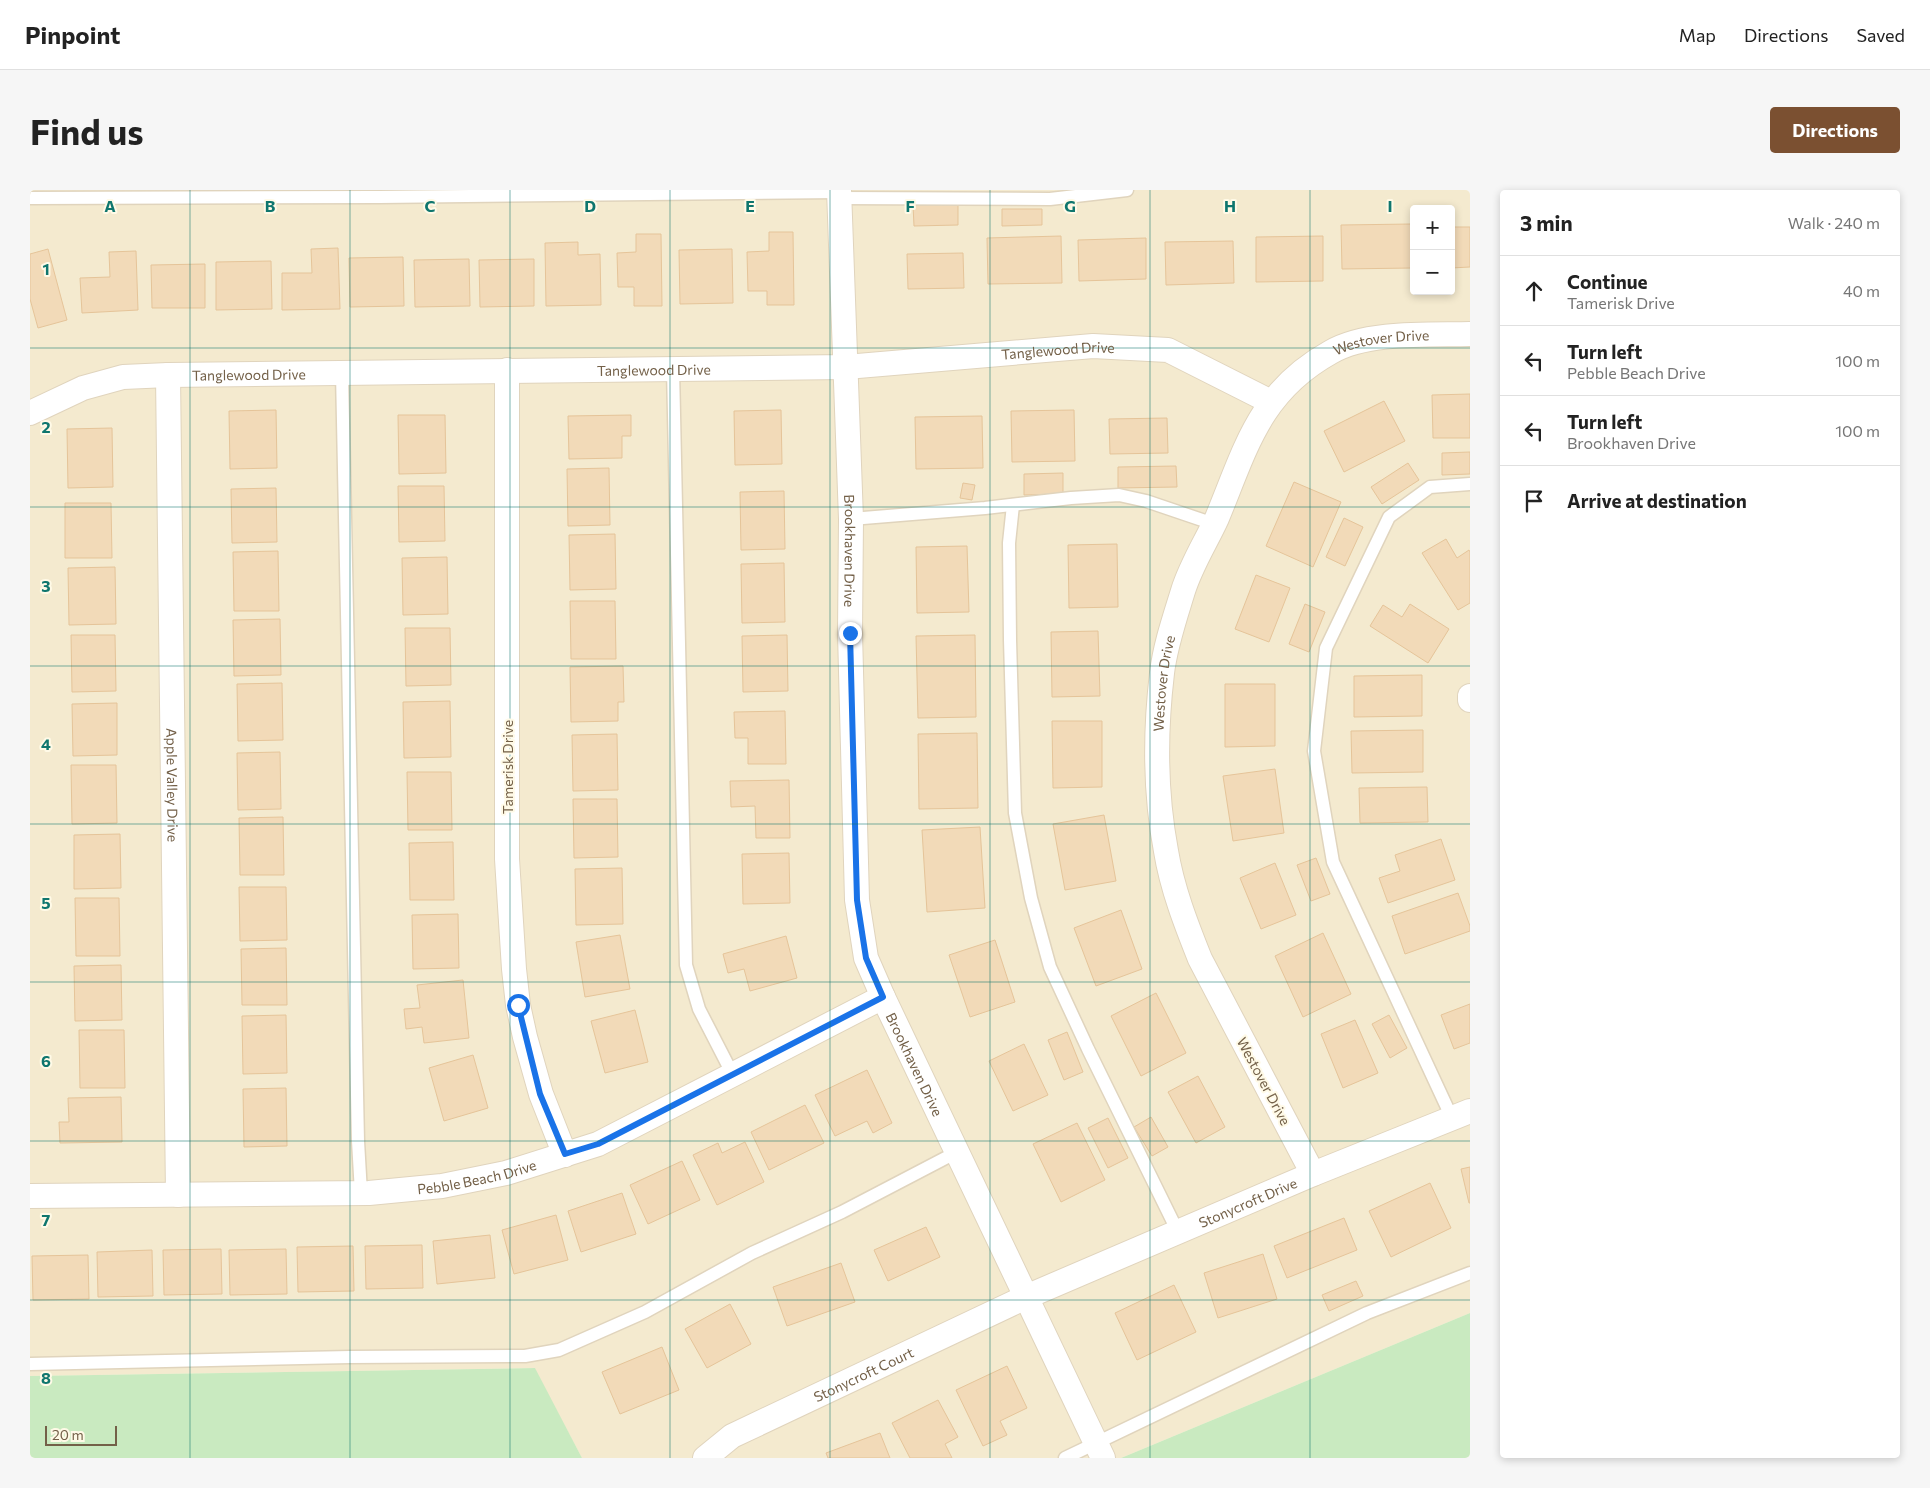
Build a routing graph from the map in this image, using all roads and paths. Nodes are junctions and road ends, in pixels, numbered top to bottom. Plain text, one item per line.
1 (1127, 190) edge
2 (839, 194) edge
3 (30, 198) edge
4 (1470, 334) edge
5 (846, 366) junction
6 (673, 368) junction
7 (507, 370) junction
8 (342, 373) junction
9 (168, 375) junction
10 (1271, 402) junction
11 (30, 413) edge
12 (1470, 484) edge
13 (1013, 505) junction
14 (851, 518) junction
15 (1214, 524) junction
16 (1470, 696) edge
17 (1470, 700) edge
18 (883, 997) junction
19 (733, 1075) junction
20 (1461, 1114) edge
21 (957, 1152) junction
22 (565, 1154) junction
23 (1312, 1174) junction
24 (361, 1193) junction
25 (178, 1195) junction
26 (30, 1196) edge
27 (1178, 1232) junction
28 (1470, 1273) edge
29 (1026, 1297) junction
30 (30, 1364) edge
31 (1099, 1450) edge
32 (705, 1458) edge
33 (1065, 1458) edge

1 - 2 lane
2 - 3 lane
2 - 5 street, Brookhaven Drive
4 - 10 street, Westover Drive
5 - 6 street, Tanglewood Drive
5 - 10 street, Tanglewood Drive
5 - 14 street, Brookhaven Drive
6 - 7 street, Tanglewood Drive
6 - 19 lane
7 - 8 street, Tanglewood Drive
7 - 22 street, Tamerisk Drive
8 - 9 street, Tanglewood Drive
8 - 24 lane
9 - 11 street, Tanglewood Drive
9 - 25 street, Apple Valley Drive
10 - 15 street, Westover Drive
12 - 20 lane
13 - 14 lane
13 - 15 lane
13 - 27 lane
14 - 18 street, Brookhaven Drive
15 - 23 street, Westover Drive
16 - 17 street
18 - 19 street, Pebble Beach Drive
18 - 21 street, Brookhaven Drive
19 - 22 street, Pebble Beach Drive
20 - 23 street, Stonycroft Drive
21 - 29 street, Brookhaven Drive
21 - 30 lane
22 - 24 street, Pebble Beach Drive
23 - 27 street, Stonycroft Drive
24 - 25 street, Pebble Beach Drive
25 - 26 street, Pebble Beach Drive
27 - 29 street, Stonycroft Drive
28 - 31 lane
29 - 31 street, Brookhaven Drive
29 - 32 street, Stonycroft Court
31 - 33 lane

